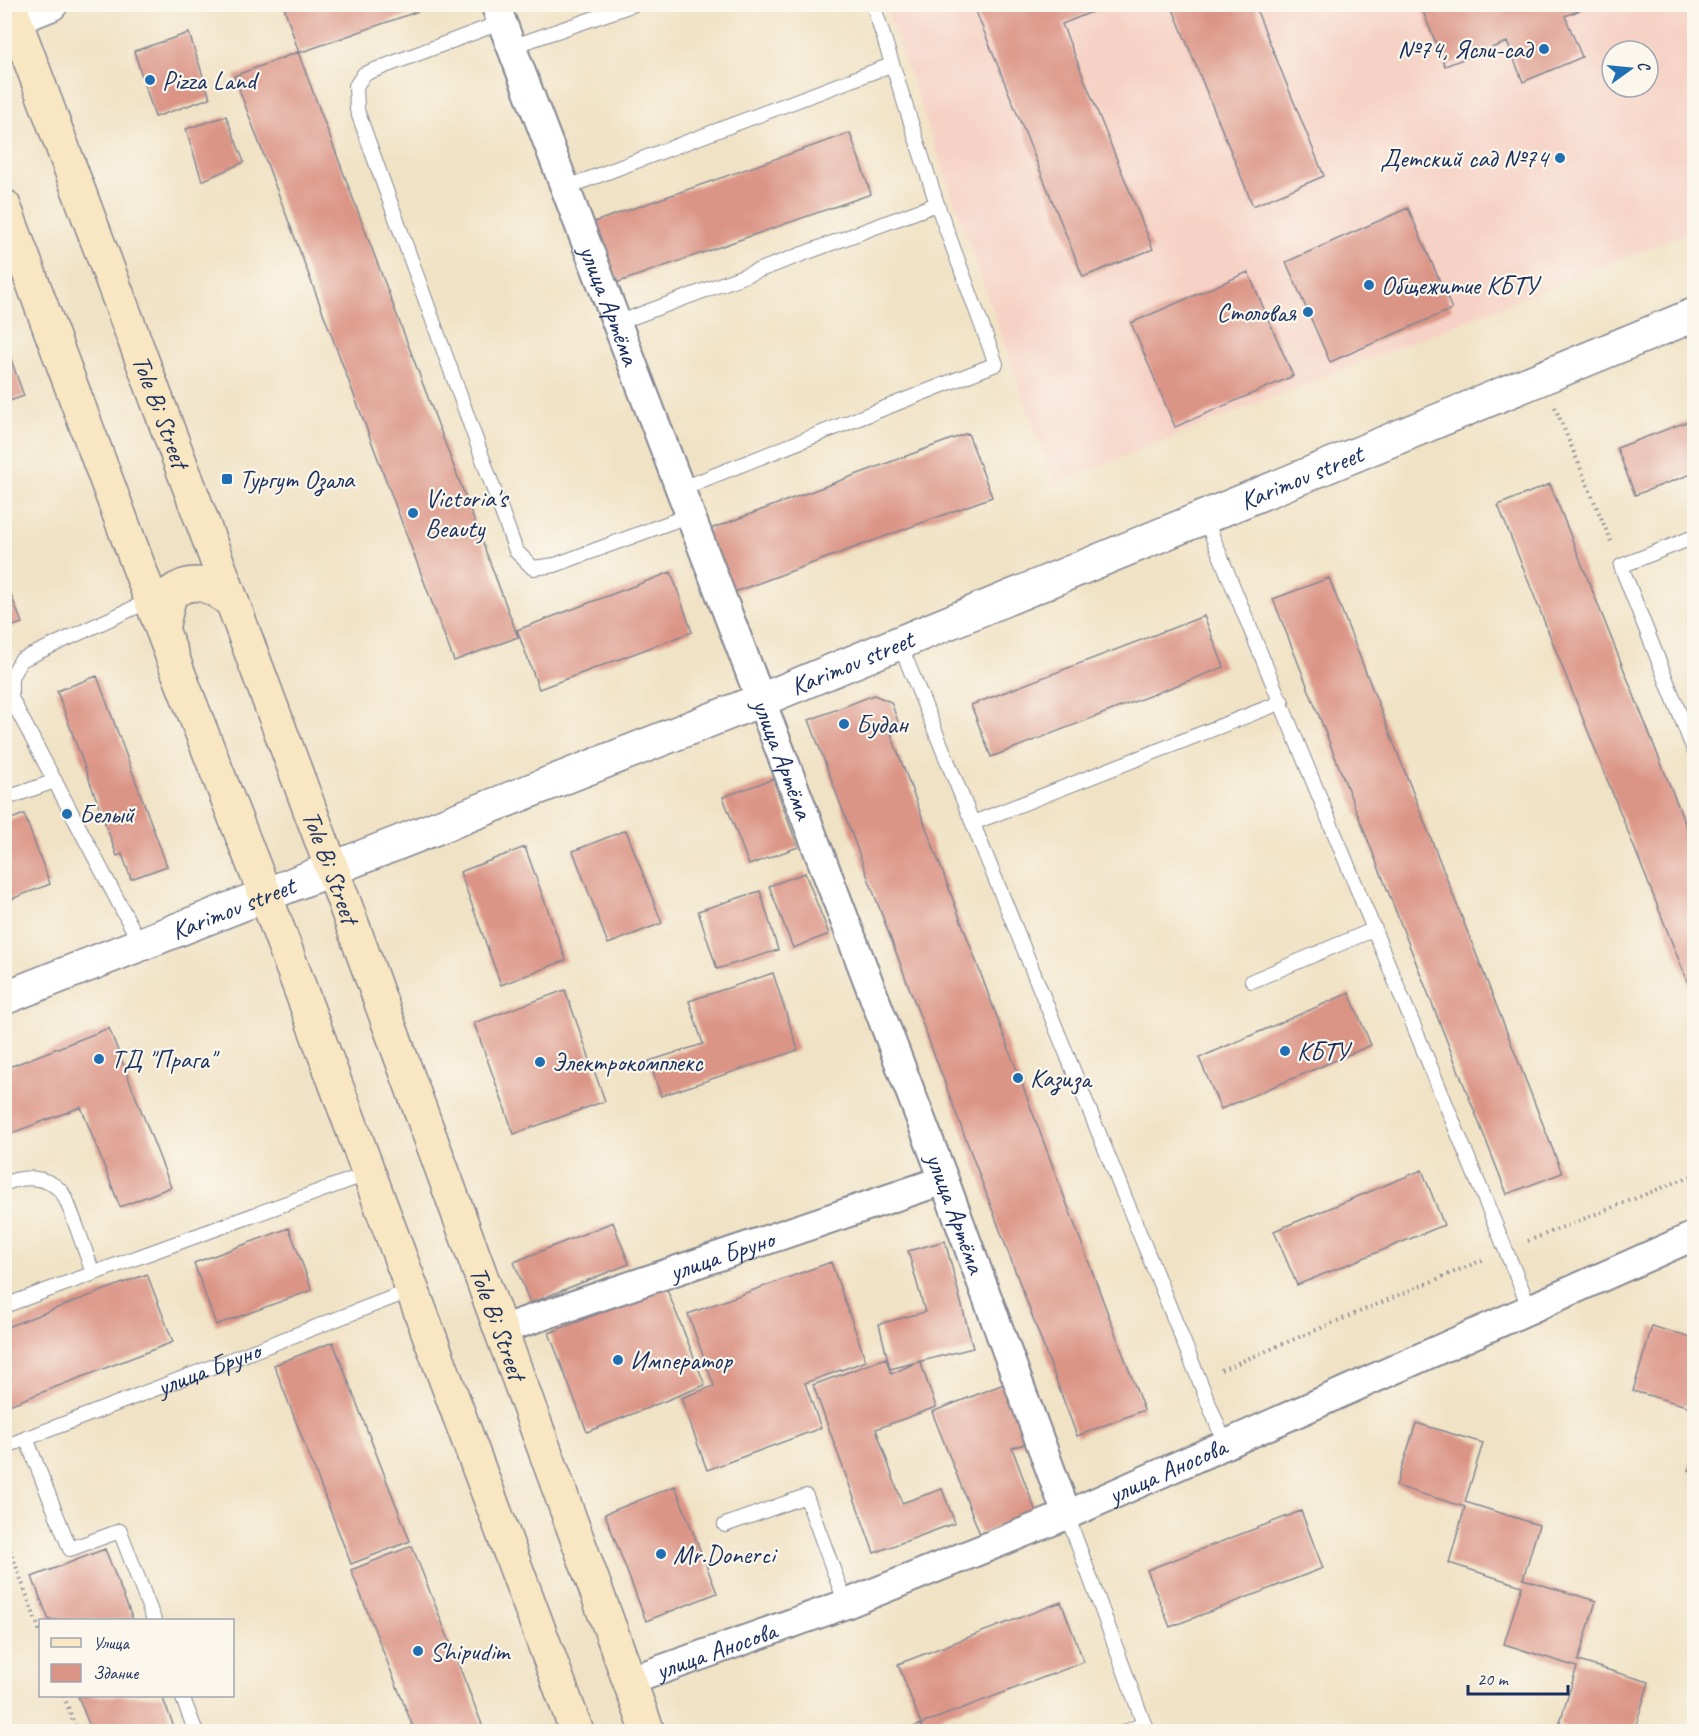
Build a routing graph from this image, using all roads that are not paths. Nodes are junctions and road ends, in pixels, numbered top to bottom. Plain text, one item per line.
1 (51, 4) edge
2 (635, 4) edge
3 (873, 4) edge
4 (9, 16) edge
5 (503, 25) edge
6 (891, 65) junction
7 (565, 188) junction
8 (937, 204) junction
9 (4, 206) edge
10 (1695, 315) edge
11 (617, 323) junction
12 (685, 502) junction
13 (1204, 516) junction
14 (1695, 537) edge
15 (231, 602) junction
16 (157, 615) junction
17 (899, 642) junction
18 (761, 700) junction
19 (1282, 702) junction
20 (1695, 750) edge
21 (55, 781) junction
22 (4, 799) edge
23 (973, 823) junction
24 (332, 869) junction
25 (266, 897) junction
26 (1375, 929) junction
27 (141, 945) junction
28 (1252, 981) dead end
29 (4, 998) edge
30 (369, 1173) junction
31 (944, 1180) junction
32 (4, 1184) edge
33 (1695, 1236) edge
34 (93, 1273) junction
35 (412, 1290) junction
36 (4, 1305) edge
37 (1530, 1309) junction
38 (500, 1330) junction
39 (26, 1438) junction
40 (1226, 1446) junction
41 (4, 1447) edge
42 (1067, 1515) junction
43 (725, 1525) dead end
44 (846, 1604) junction
45 (154, 1619) edge
46 (629, 1681) junction
47 (183, 1697) edge
48 (1146, 1728) edge
49 (196, 1731) edge
50 (577, 1731) edge
51 (648, 1731) edge
52 (1125, 1731) edge

1 - 4 street
2 - 5 lane
3 - 6 lane
4 - 15 main road, Tole Bi Street
5 - 7 street, улица Артёма
5 - 12 lane
6 - 7 lane
6 - 8 lane
7 - 11 street, улица Артёма
8 - 11 lane
8 - 12 lane
9 - 16 main road
10 - 13 street, Karimov street
11 - 12 street, улица Артёма
12 - 18 street, улица Артёма
13 - 17 street, Karimov street
13 - 19 lane
14 - 20 lane
15 - 16 main road
15 - 24 main road, Tole Bi Street
16 - 21 lane
16 - 25 main road
17 - 18 street, Karimov street
17 - 23 lane
18 - 24 street, Karimov street
18 - 31 street, улица Артёма
19 - 23 lane
19 - 26 lane
21 - 22 lane
21 - 27 lane
23 - 40 lane
24 - 25 street, Karimov street
24 - 38 main road, Tole Bi Street
25 - 27 street, Karimov street
25 - 30 main road
26 - 28 lane
26 - 37 lane
27 - 29 street, Karimov street
30 - 34 lane
30 - 35 main road
31 - 38 street, улица Бруно
31 - 42 street, улица Артёма
32 - 34 lane
33 - 37 street, улица Аносова
34 - 36 lane
35 - 39 lane, улица Бруно
35 - 50 main road
37 - 40 street, улица Аносова
38 - 46 main road, Tole Bi Street
39 - 41 lane, улица Бруно
39 - 45 lane
40 - 42 street, улица Аносова
42 - 44 street, улица Аносова
42 - 48 lane
43 - 44 lane
44 - 46 street, улица Аносова
46 - 51 main road, Tole Bi Street
47 - 49 lane
48 - 52 lane

